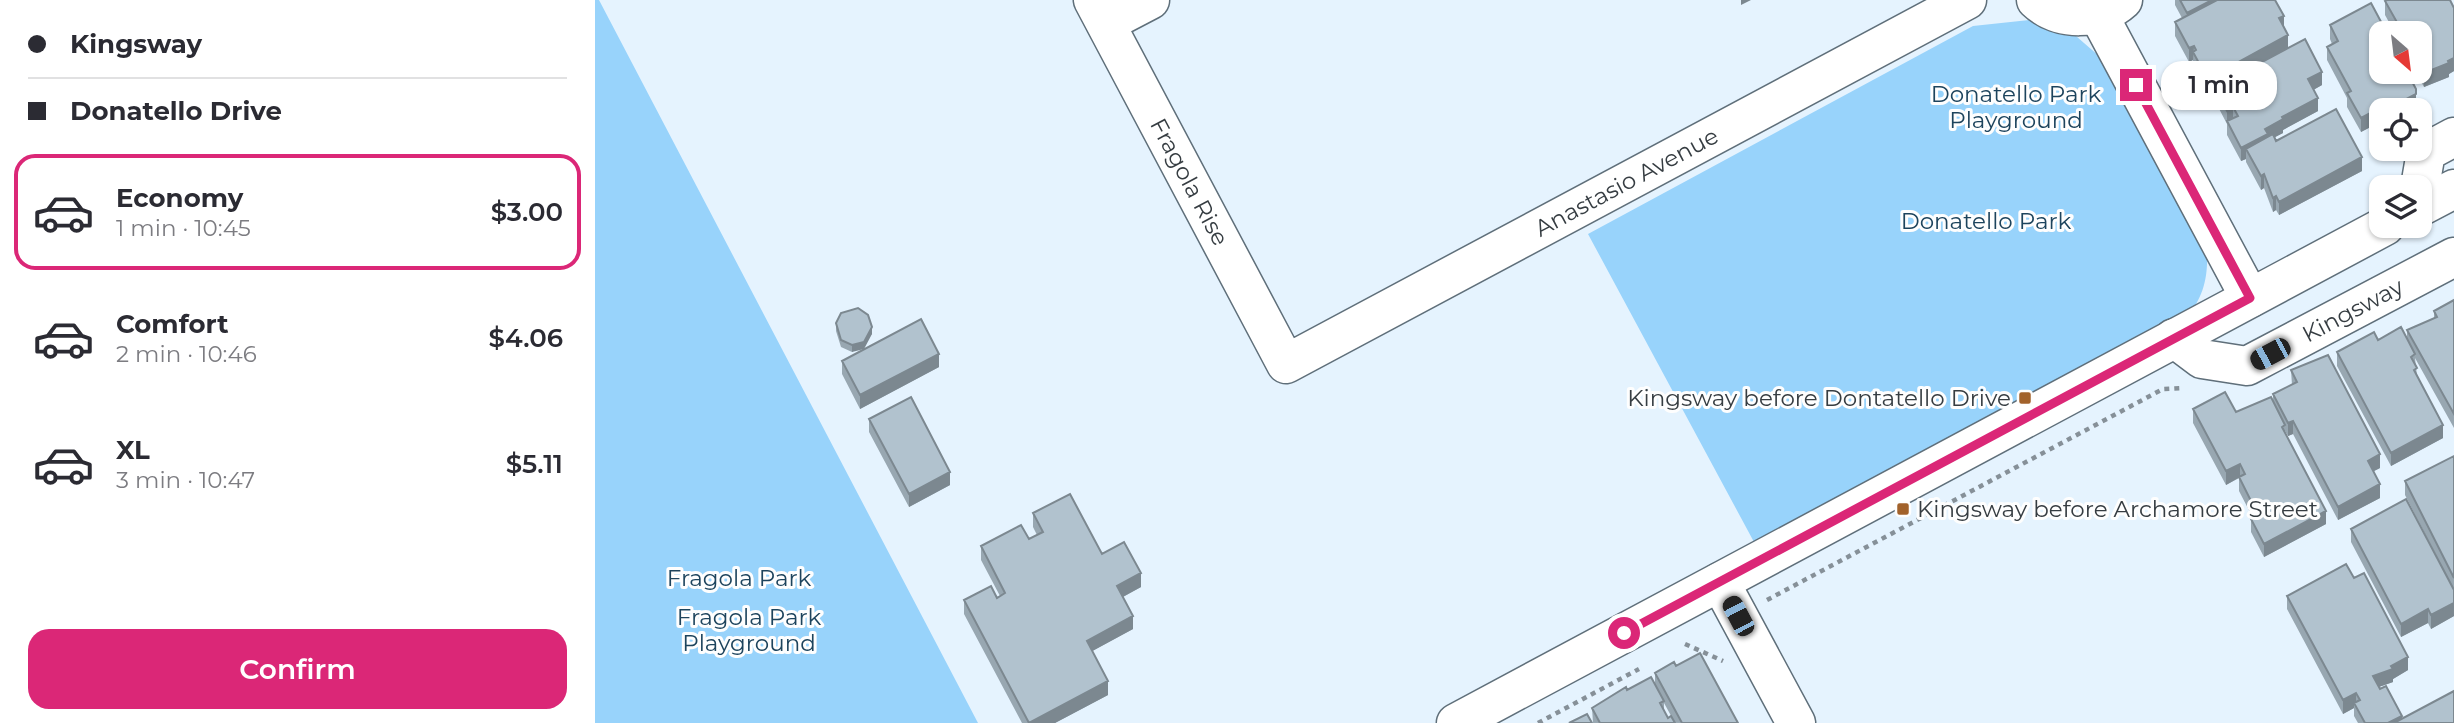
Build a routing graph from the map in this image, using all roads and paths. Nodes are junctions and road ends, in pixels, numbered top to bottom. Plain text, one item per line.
1 (1150, 0) edge
2 (1968, 0) edge
3 (2036, 0) edge
4 (2111, 7) edge
5 (1099, 12) edge
6 (2454, 137) edge
7 (2422, 175) edge
8 (2454, 189) edge
9 (2432, 201) edge
10 (2369, 235) edge
11 (2454, 257) edge
12 (2250, 298) junction
13 (2174, 338) junction
14 (1286, 364) joint
15 (2188, 387) dead end
16 (1720, 582) junction
17 (1738, 616) junction
18 (1673, 651) dead end
19 (1648, 664) dead end
20 (1456, 723) edge
21 (1538, 723) edge
22 (1796, 723) edge

1 - 5 street
2 - 14 street, Anastasio Avenue
3 - 4 street
4 - 12 street
5 - 14 street, Fragola Rise
6 - 7 street
8 - 9 street
10 - 12 street
11 - 13 street, Kingsway
12 - 13 street
13 - 16 street
15 - 17 path
16 - 17 street
16 - 20 street
17 - 18 path
17 - 22 street
19 - 21 path

